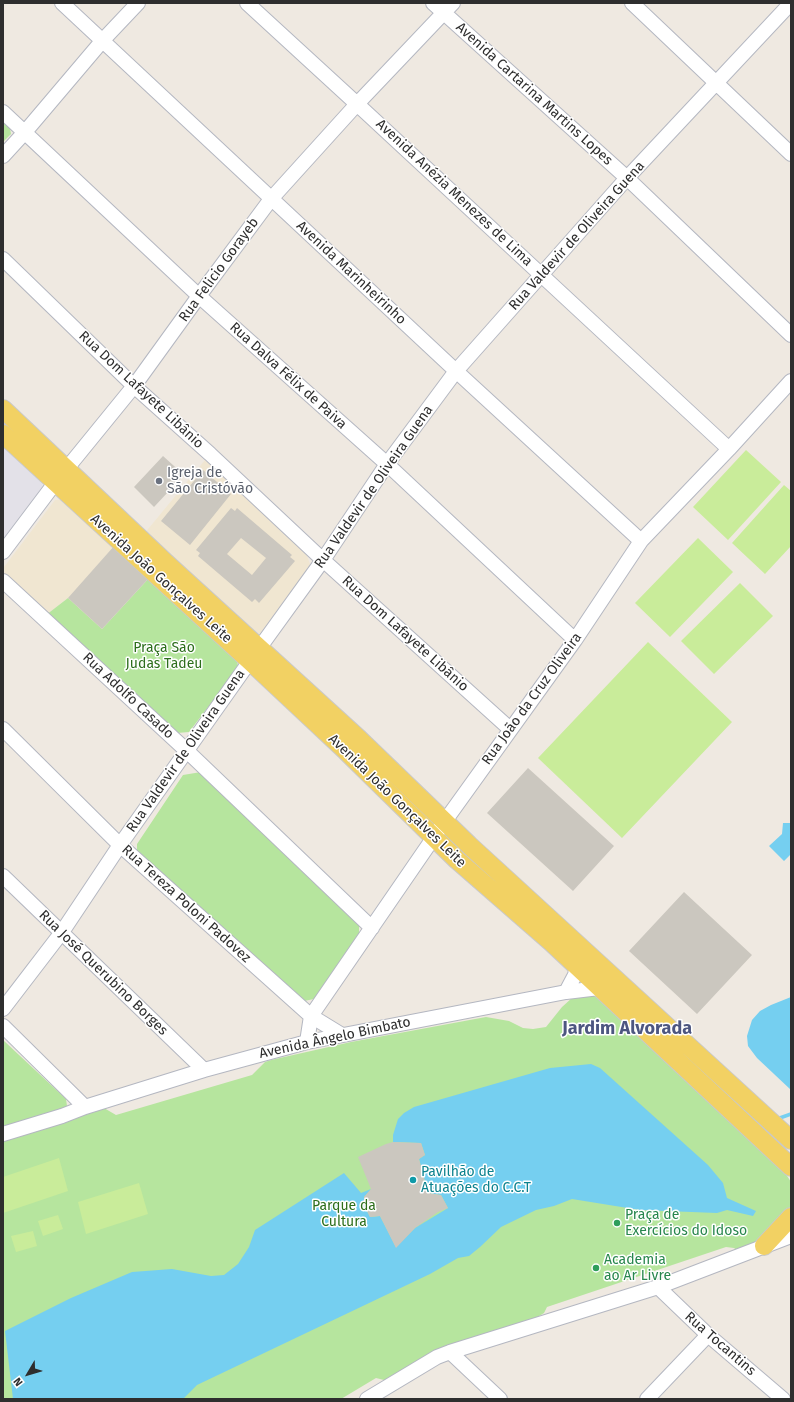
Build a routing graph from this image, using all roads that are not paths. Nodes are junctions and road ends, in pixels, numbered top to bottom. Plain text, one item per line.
1 (62, 3) edge
2 (138, 3) edge
3 (247, 3) edge
4 (433, 3) edge
5 (632, 3) edge
6 (791, 3) edge
7 (448, 8) edge
8 (103, 40) junction
9 (716, 83) junction
10 (357, 104) junction
11 (3, 112) edge
12 (25, 132) junction
13 (791, 154) edge
14 (3, 156) edge
15 (627, 178) junction
16 (271, 199) junction
17 (3, 259) edge
18 (542, 275) junction
19 (199, 296) junction
20 (791, 335) edge
21 (456, 371) junction
22 (791, 381) edge
23 (134, 386) junction
24 (3, 409) edge
25 (3, 434) edge
26 (729, 449) junction
27 (386, 464) junction
28 (67, 468) junction
29 (55, 482) junction
30 (642, 541) junction
31 (3, 552) edge
32 (323, 560) junction
33 (159, 567) junction
34 (3, 581) edge
35 (575, 640) junction
36 (255, 654) junction
37 (3, 729) edge
38 (510, 729) junction
39 (359, 739) junction
40 (187, 751) junction
41 (346, 751) junction
42 (445, 821) junction
43 (434, 838) junction
44 (120, 845) junction
45 (469, 845) junction
46 (456, 860) junction
47 (3, 876) edge
48 (372, 928) junction
49 (62, 932) junction
50 (576, 967) junction
51 (599, 988) junction
52 (566, 992) junction
53 (3, 1009) edge
54 (312, 1016) junction
55 (3, 1026) edge
56 (342, 1035) junction
57 (307, 1042) junction
58 (204, 1070) junction
59 (85, 1107) junction
60 (3, 1134) edge
61 (791, 1140) edge
62 (790, 1167) edge
63 (791, 1217) edge
64 (791, 1236) edge
65 (764, 1246) junction
66 (658, 1287) junction
67 (708, 1335) junction
68 (450, 1352) junction
69 (367, 1399) edge
70 (500, 1399) edge
71 (647, 1399) edge
72 (783, 1399) edge

1 - 8 street, Avenida Marinheirinho
2 - 8 street
3 - 10 street, Avenida Anézia Menezes de Lima
4 - 7 street, Avenida Cartarina Martins Lopes
5 - 9 street
6 - 9 street, Rua Valdevir de Oliveira Guena
7 - 10 street, Rua Felicio Gorayeb
7 - 15 street, Avenida Cartarina Martins Lopes
8 - 12 street
8 - 16 street, Avenida Marinheirinho
9 - 13 street
9 - 15 street, Rua Valdevir de Oliveira Guena
10 - 16 street, Rua Felicio Gorayeb
10 - 18 street, Avenida Anézia Menezes de Lima
11 - 12 street, Rua Dalva Félix de Paiva
12 - 14 street
12 - 19 street, Rua Dalva Félix de Paiva
15 - 18 street, Rua Valdevir de Oliveira Guena
15 - 20 street, Avenida Cartarina Martins Lopes
16 - 19 street, Rua Felicio Gorayeb
16 - 21 street, Avenida Marinheirinho
17 - 23 street, Rua Dom Lafayete Libânio
18 - 21 street, Rua Valdevir de Oliveira Guena
18 - 26 street, Avenida Anézia Menezes de Lima
19 - 23 street, Rua Felicio Gorayeb
19 - 27 street, Rua Dalva Félix de Paiva
21 - 27 street, Rua Valdevir de Oliveira Guena
21 - 30 street, Avenida Marinheirinho
22 - 26 street, Rua João da Cruz Oliveira
23 - 28 street, Rua Felicio Gorayeb
23 - 32 street, Rua Dom Lafayete Libânio
24 - 28 main road, Avenida João Gonçalves Leite
25 - 29 main road, Avenida João Gonçalves Leite
26 - 30 street, Rua João da Cruz Oliveira
27 - 32 street, Rua Valdevir de Oliveira Guena
27 - 35 street, Rua Dalva Félix de Paiva
28 - 29 street, Rua Felicio Gorayeb
28 - 33 main road, Avenida João Gonçalves Leite
29 - 31 street, Rua Felicio Gorayeb
29 - 33 main road, Avenida João Gonçalves Leite
30 - 35 street, Rua João da Cruz Oliveira
32 - 36 street, Rua Valdevir de Oliveira Guena
32 - 38 street, Rua Dom Lafayete Libânio
33 - 36 main road, Avenida João Gonçalves Leite
34 - 40 street, Rua Adolfo Casado
35 - 38 street, Rua João da Cruz Oliveira
36 - 39 main road, Avenida João Gonçalves Leite
36 - 40 street, Rua Valdevir de Oliveira Guena
36 - 41 main road, Avenida João Gonçalves Leite
37 - 44 street, Rua Tereza Poloni Padovez
38 - 42 street, Rua João da Cruz Oliveira
39 - 41 main road
39 - 42 main road, Avenida João Gonçalves Leite
40 - 44 street, Rua Valdevir de Oliveira Guena
40 - 48 street, Rua Adolfo Casado
41 - 43 main road, Avenida João Gonçalves Leite
42 - 43 street, Rua João da Cruz Oliveira
42 - 45 main road, Avenida João Gonçalves Leite
43 - 46 main road, Avenida João Gonçalves Leite
43 - 48 street, Rua João da Cruz Oliveira
44 - 49 street, Rua Valdevir de Oliveira Guena
44 - 54 street, Rua Tereza Poloni Padovez
45 - 46 main road
45 - 61 main road, Avenida João Gonçalves Leite
46 - 50 main road, Avenida João Gonçalves Leite
47 - 49 street, Rua José Querubino Borges
48 - 54 street, Rua João da Cruz Oliveira
49 - 53 street, Rua Valdevir de Oliveira Guena
49 - 58 street, Rua José Querubino Borges
50 - 51 main road, Avenida João Gonçalves Leite
50 - 52 street
51 - 52 street, Avenida Ângelo Bimbato
51 - 62 main road, Avenida João Gonçalves Leite
52 - 56 street, Avenida Ângelo Bimbato
54 - 56 street, Rua Tereza Poloni Padovez
54 - 57 street, Rua João da Cruz Oliveira
55 - 59 street
56 - 57 street, Avenida Ângelo Bimbato
57 - 58 street, Avenida Ângelo Bimbato
58 - 59 street, Avenida Ângelo Bimbato
59 - 60 street, Avenida Ângelo Bimbato
63 - 65 main road
64 - 65 street
65 - 66 street
66 - 67 street, Rua Tocantins
66 - 68 street
67 - 71 street
67 - 72 street, Rua Tocantins
68 - 69 street
68 - 70 street

